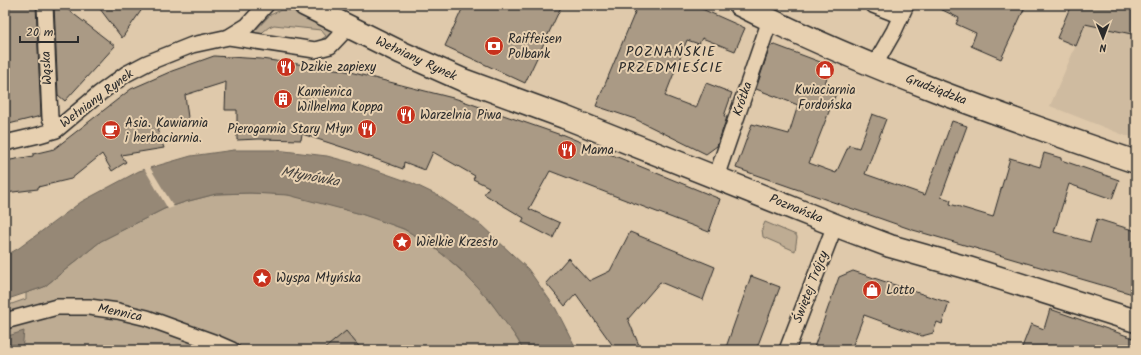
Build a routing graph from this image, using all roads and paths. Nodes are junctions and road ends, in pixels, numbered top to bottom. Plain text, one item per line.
1 (45, 5) edge
2 (266, 5) edge
3 (306, 5) edge
4 (740, 5) edge
5 (872, 5) edge
6 (903, 10) edge
7 (770, 20) junction
8 (348, 27) junction
9 (229, 37) junction
10 (874, 66) junction
11 (463, 80) joint
12 (56, 130) junction
13 (5, 143) edge
14 (1136, 162) edge
15 (716, 177) junction
16 (835, 225) junction
17 (1136, 320) edge
18 (5, 321) edge
19 (232, 350) edge
20 (787, 350) edge

1 - 12 street, Wąska
2 - 9 street, Wełniany Rynek
3 - 8 main road, Wełniany Rynek
4 - 7 main road, Grudziądzka
5 - 6 street
6 - 10 street
7 - 10 main road, Grudziądzka
7 - 15 street, Krótka
8 - 9 street, Wełniany Rynek
8 - 11 main road, Wełniany Rynek
9 - 12 street, Wełniany Rynek
10 - 14 main road, Grudziądzka
11 - 15 main road, Poznańska
12 - 13 street
15 - 16 main road, Poznańska
16 - 17 main road, Poznańska
16 - 20 street, Świętej Trójcy
18 - 19 street, Mennica

